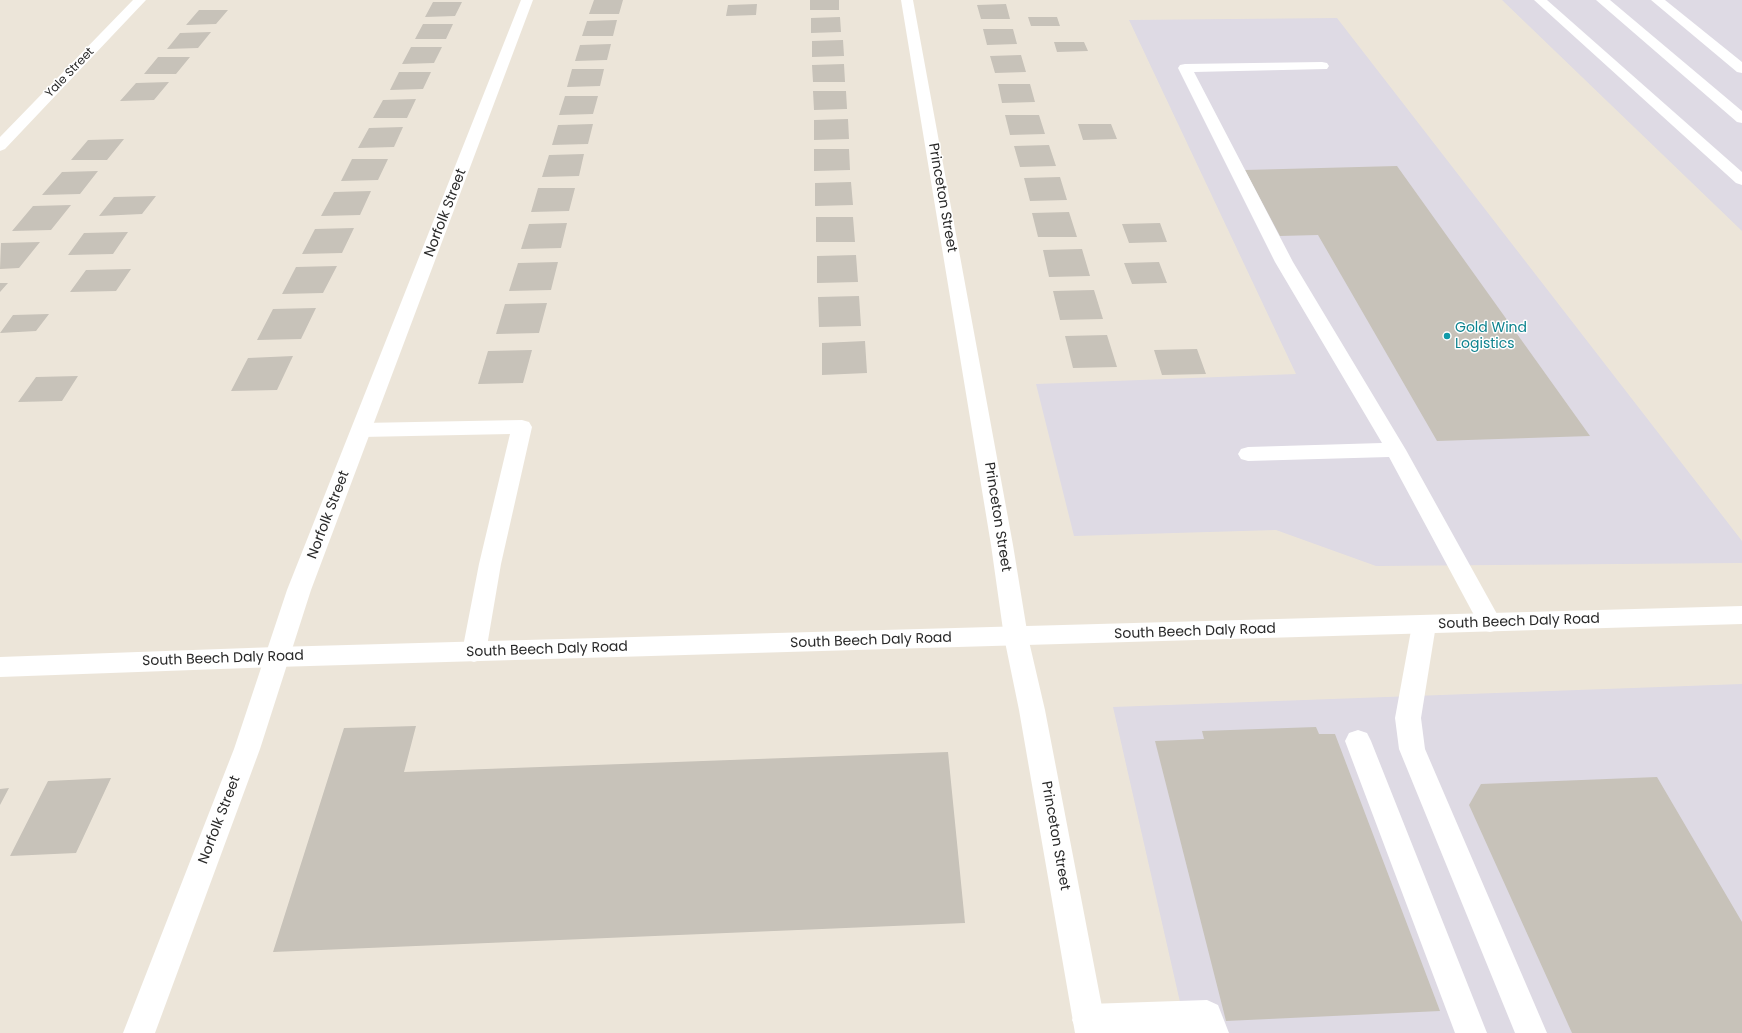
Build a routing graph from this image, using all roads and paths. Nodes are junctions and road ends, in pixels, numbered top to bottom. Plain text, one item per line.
1 (140, 0) edge
2 (527, 0) edge
3 (907, 0) edge
4 (1540, 0) edge
5 (1602, 0) edge
6 (1657, 0) edge
7 (1322, 66) dead end
8 (1742, 69) edge
9 (1742, 119) edge
10 (0, 146) edge
11 (1742, 180) edge
12 (362, 430) junction
13 (1396, 450) junction
14 (1248, 454) dead end
15 (1742, 615) edge
16 (1490, 623) junction
17 (1424, 625) junction
18 (1016, 637) junction
19 (474, 652) junction
20 (276, 657) junction
21 (0, 667) edge
22 (1358, 741) dead end
23 (1089, 1027) edge
24 (139, 1033) edge
25 (1213, 1033) edge
26 (1472, 1033) edge
27 (1531, 1033) edge

1 - 10 street, Yale Street
2 - 12 street, Norfolk Street
3 - 18 street, Princeton Street
4 - 11 street
5 - 9 street
6 - 8 street
7 - 13 street
12 - 19 street
12 - 20 street, Norfolk Street
13 - 14 street
13 - 16 street
15 - 16 street, South Beech Daly Road
16 - 17 street, South Beech Daly Road
17 - 18 street, South Beech Daly Road
17 - 27 street
18 - 19 street, South Beech Daly Road
18 - 23 street, Princeton Street
19 - 20 street, South Beech Daly Road
20 - 21 street, South Beech Daly Road
20 - 24 street, Norfolk Street
22 - 26 street
23 - 25 street

